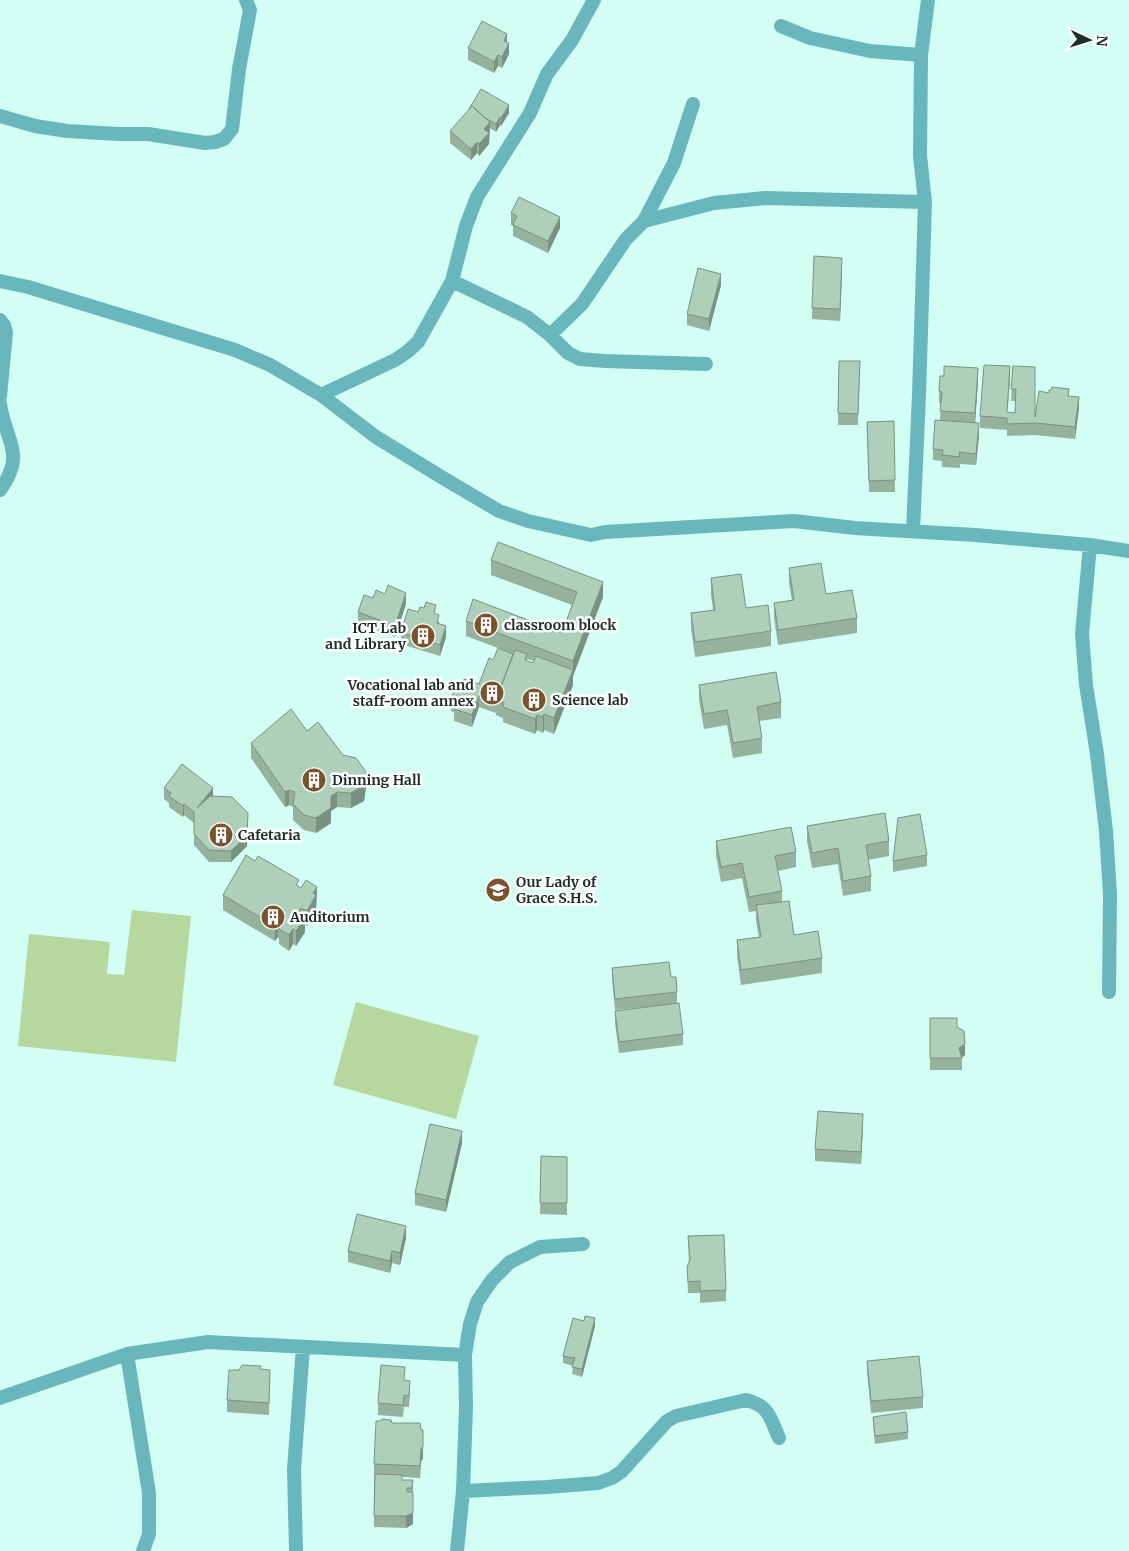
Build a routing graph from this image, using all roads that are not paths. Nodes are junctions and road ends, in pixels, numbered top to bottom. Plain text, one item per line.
1 (246, 0) edge
2 (594, 0) edge
3 (928, 0) edge
4 (781, 26) dead end
5 (921, 55) junction
6 (693, 104) dead end
7 (0, 116) edge
8 (926, 202) junction
9 (644, 221) junction
10 (0, 281) edge
11 (452, 281) junction
12 (0, 320) edge
13 (550, 335) junction
14 (706, 364) dead end
15 (321, 395) junction
16 (0, 396) edge
17 (0, 404) edge
18 (0, 490) edge
19 (913, 531) junction
20 (1090, 546) junction
21 (1129, 551) edge
22 (1109, 992) dead end
23 (583, 1244) dead end
24 (303, 1347) junction
25 (127, 1354) junction
26 (465, 1355) junction
27 (0, 1398) edge
28 (779, 1438) dead end
29 (463, 1491) junction
30 (143, 1551) edge
31 (296, 1551) edge
32 (457, 1551) edge

1 - 7 street
2 - 11 street
3 - 5 street
4 - 5 street
5 - 8 street
6 - 9 street
8 - 9 street
8 - 19 street
9 - 13 street
10 - 15 street
11 - 13 street
11 - 15 street
12 - 16 street
13 - 14 street
15 - 19 street
17 - 18 street
19 - 20 street
20 - 21 street
20 - 22 street
23 - 26 street
24 - 25 street
24 - 26 street
24 - 31 street
25 - 27 street
25 - 30 street
26 - 29 street
28 - 29 street
29 - 32 street

